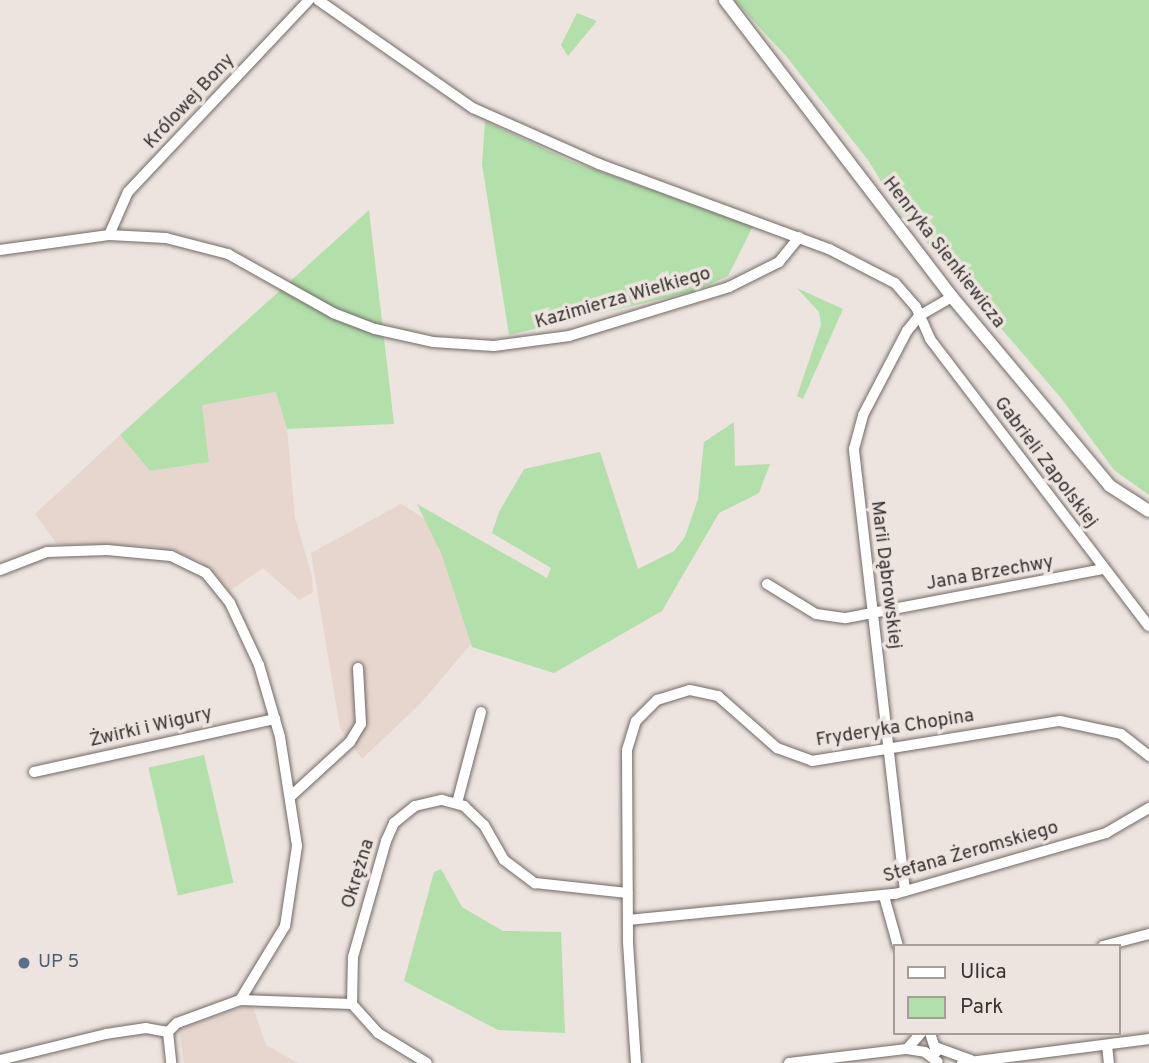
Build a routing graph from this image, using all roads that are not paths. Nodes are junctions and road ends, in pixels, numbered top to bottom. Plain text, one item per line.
1 (309, 0) edge
2 (318, 0) edge
3 (725, 0) edge
4 (109, 235) junction
5 (799, 237) junction
6 (0, 250) edge
7 (952, 298) junction
8 (919, 316) junction
9 (1149, 511) edge
10 (1102, 569) junction
11 (0, 570) edge
12 (767, 584) dead end
13 (872, 613) junction
14 (1149, 626) edge
15 (358, 668) dead end
16 (481, 712) dead end
17 (275, 719) junction
18 (888, 750) junction
19 (1149, 756) edge
20 (34, 772) dead end
21 (291, 796) junction
22 (457, 803) junction
23 (1149, 808) edge
24 (905, 891) junction
25 (627, 893) junction
26 (884, 896) junction
27 (628, 920) junction
28 (1149, 933) edge
29 (897, 944) edge
30 (1110, 944) edge
31 (240, 1000) junction
32 (352, 1004) junction
33 (168, 1032) junction
34 (919, 1035) edge
35 (931, 1035) edge
36 (1149, 1039) edge
37 (1107, 1045) junction
38 (935, 1047) junction
39 (907, 1049) junction
40 (0, 1059) edge
41 (975, 1061) junction
42 (171, 1063) edge
43 (428, 1063) edge
44 (635, 1063) edge
45 (789, 1063) edge
46 (938, 1063) edge
47 (962, 1063) edge
48 (1109, 1063) edge

1 - 4 street, Królowej Bony
2 - 5 street, Gabrieli Zapolskiej
3 - 7 street, Henryka Sienkiewicza
4 - 5 street, Kazimierza Wielkiego
4 - 6 street, Kazimierza Wielkiego
5 - 8 street, Gabrieli Zapolskiej
7 - 8 street
7 - 9 street, Henryka Sienkiewicza
8 - 10 street, Gabrieli Zapolskiej
8 - 13 street, Marii Dąbrowskiej
10 - 13 street, Jana Brzechwy
10 - 14 street, Gabrieli Zapolskiej
11 - 17 street
12 - 13 street, Jana Brzechwy
13 - 18 street, Marii Dąbrowskiej
15 - 21 street
16 - 22 street
17 - 20 street, Żwirki i Wigury
17 - 21 street
18 - 19 street, Fryderyka Chopina
18 - 24 street, Marii Dąbrowskiej
18 - 25 street, Fryderyka Chopina
21 - 31 street
22 - 25 street
22 - 32 street, Okrężna
23 - 24 street, Stefana Żeromskiego
24 - 26 street, Stefana Żeromskiego
25 - 27 street, Fryderyka Chopina
26 - 27 street, Stefana Żeromskiego
26 - 29 street
27 - 44 street, Fryderyka Chopina
28 - 30 street
31 - 32 street
31 - 33 street
32 - 43 street
33 - 40 street
33 - 42 street
34 - 39 street
35 - 38 street
36 - 37 street
37 - 41 street
37 - 48 street
38 - 41 street
38 - 46 street
39 - 45 street
39 - 46 street
41 - 47 street

